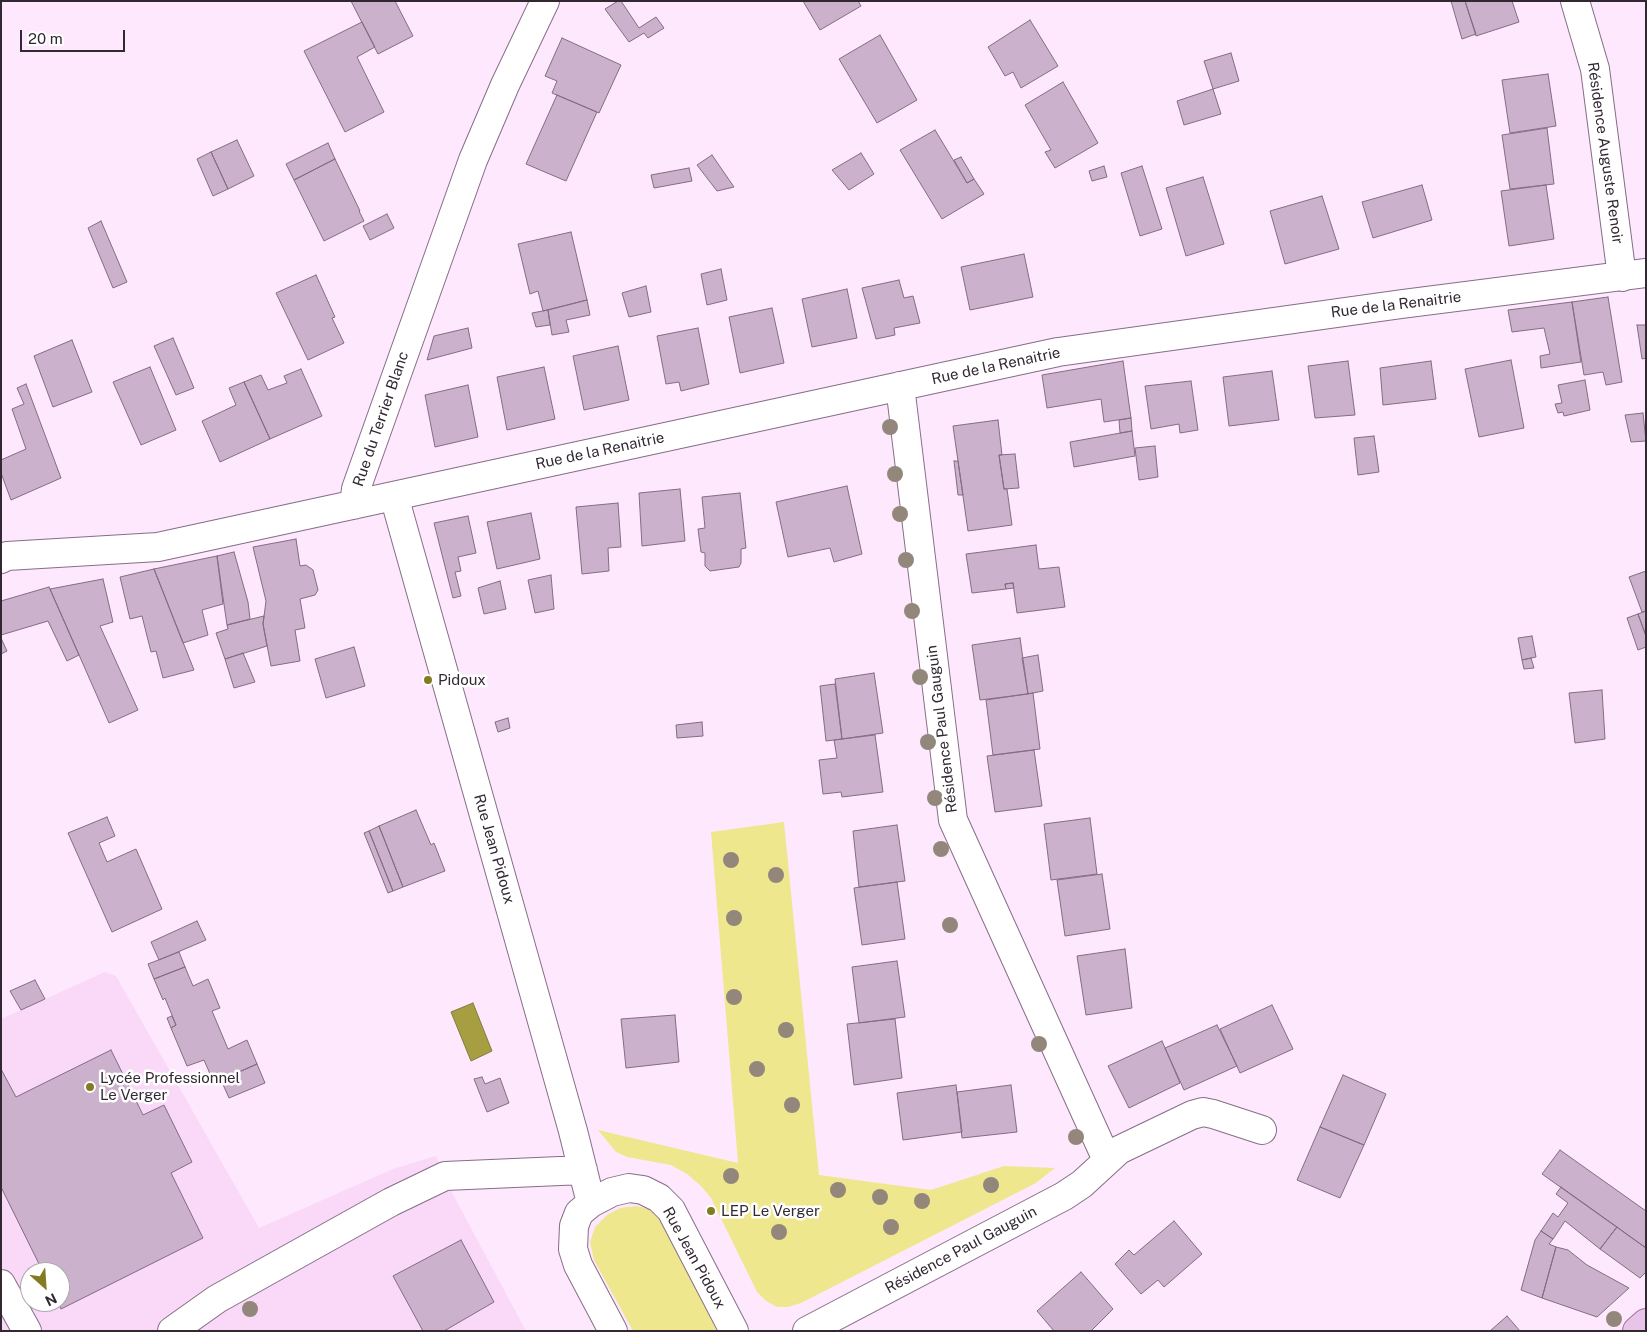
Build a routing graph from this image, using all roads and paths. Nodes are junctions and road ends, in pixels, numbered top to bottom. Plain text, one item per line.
1 (545, 1) edge
2 (1575, 1) edge
3 (1634, 275) edge
4 (900, 386) junction
5 (394, 496) junction
6 (354, 504) junction
7 (3, 557) edge
8 (1262, 1130) dead end
9 (1107, 1160) junction
10 (583, 1170) junction
11 (591, 1202) junction
12 (1, 1284) edge
13 (1646, 1323) edge
14 (27, 1331) edge
15 (172, 1331) edge
16 (613, 1331) edge
17 (734, 1331) edge
18 (807, 1331) edge
19 (1637, 1331) edge

1 - 6 street, Rue du Terrier Blanc
2 - 3 street, Résidence Auguste Renoir
3 - 4 street, Rue de la Renaitrie
4 - 5 street, Rue de la Renaitrie
4 - 9 street, Résidence Paul Gauguin
5 - 6 street, Rue de la Renaitrie
5 - 10 street, Rue Jean Pidoux
6 - 7 street, Rue du Terrier Blanc
8 - 9 street, Résidence Paul Gauguin
9 - 18 street, Résidence Paul Gauguin
10 - 11 street, Rue Jean Pidoux
10 - 15 street
11 - 16 street, Rue Jean Pidoux
11 - 17 street, Rue Jean Pidoux
12 - 14 street
13 - 19 main road

